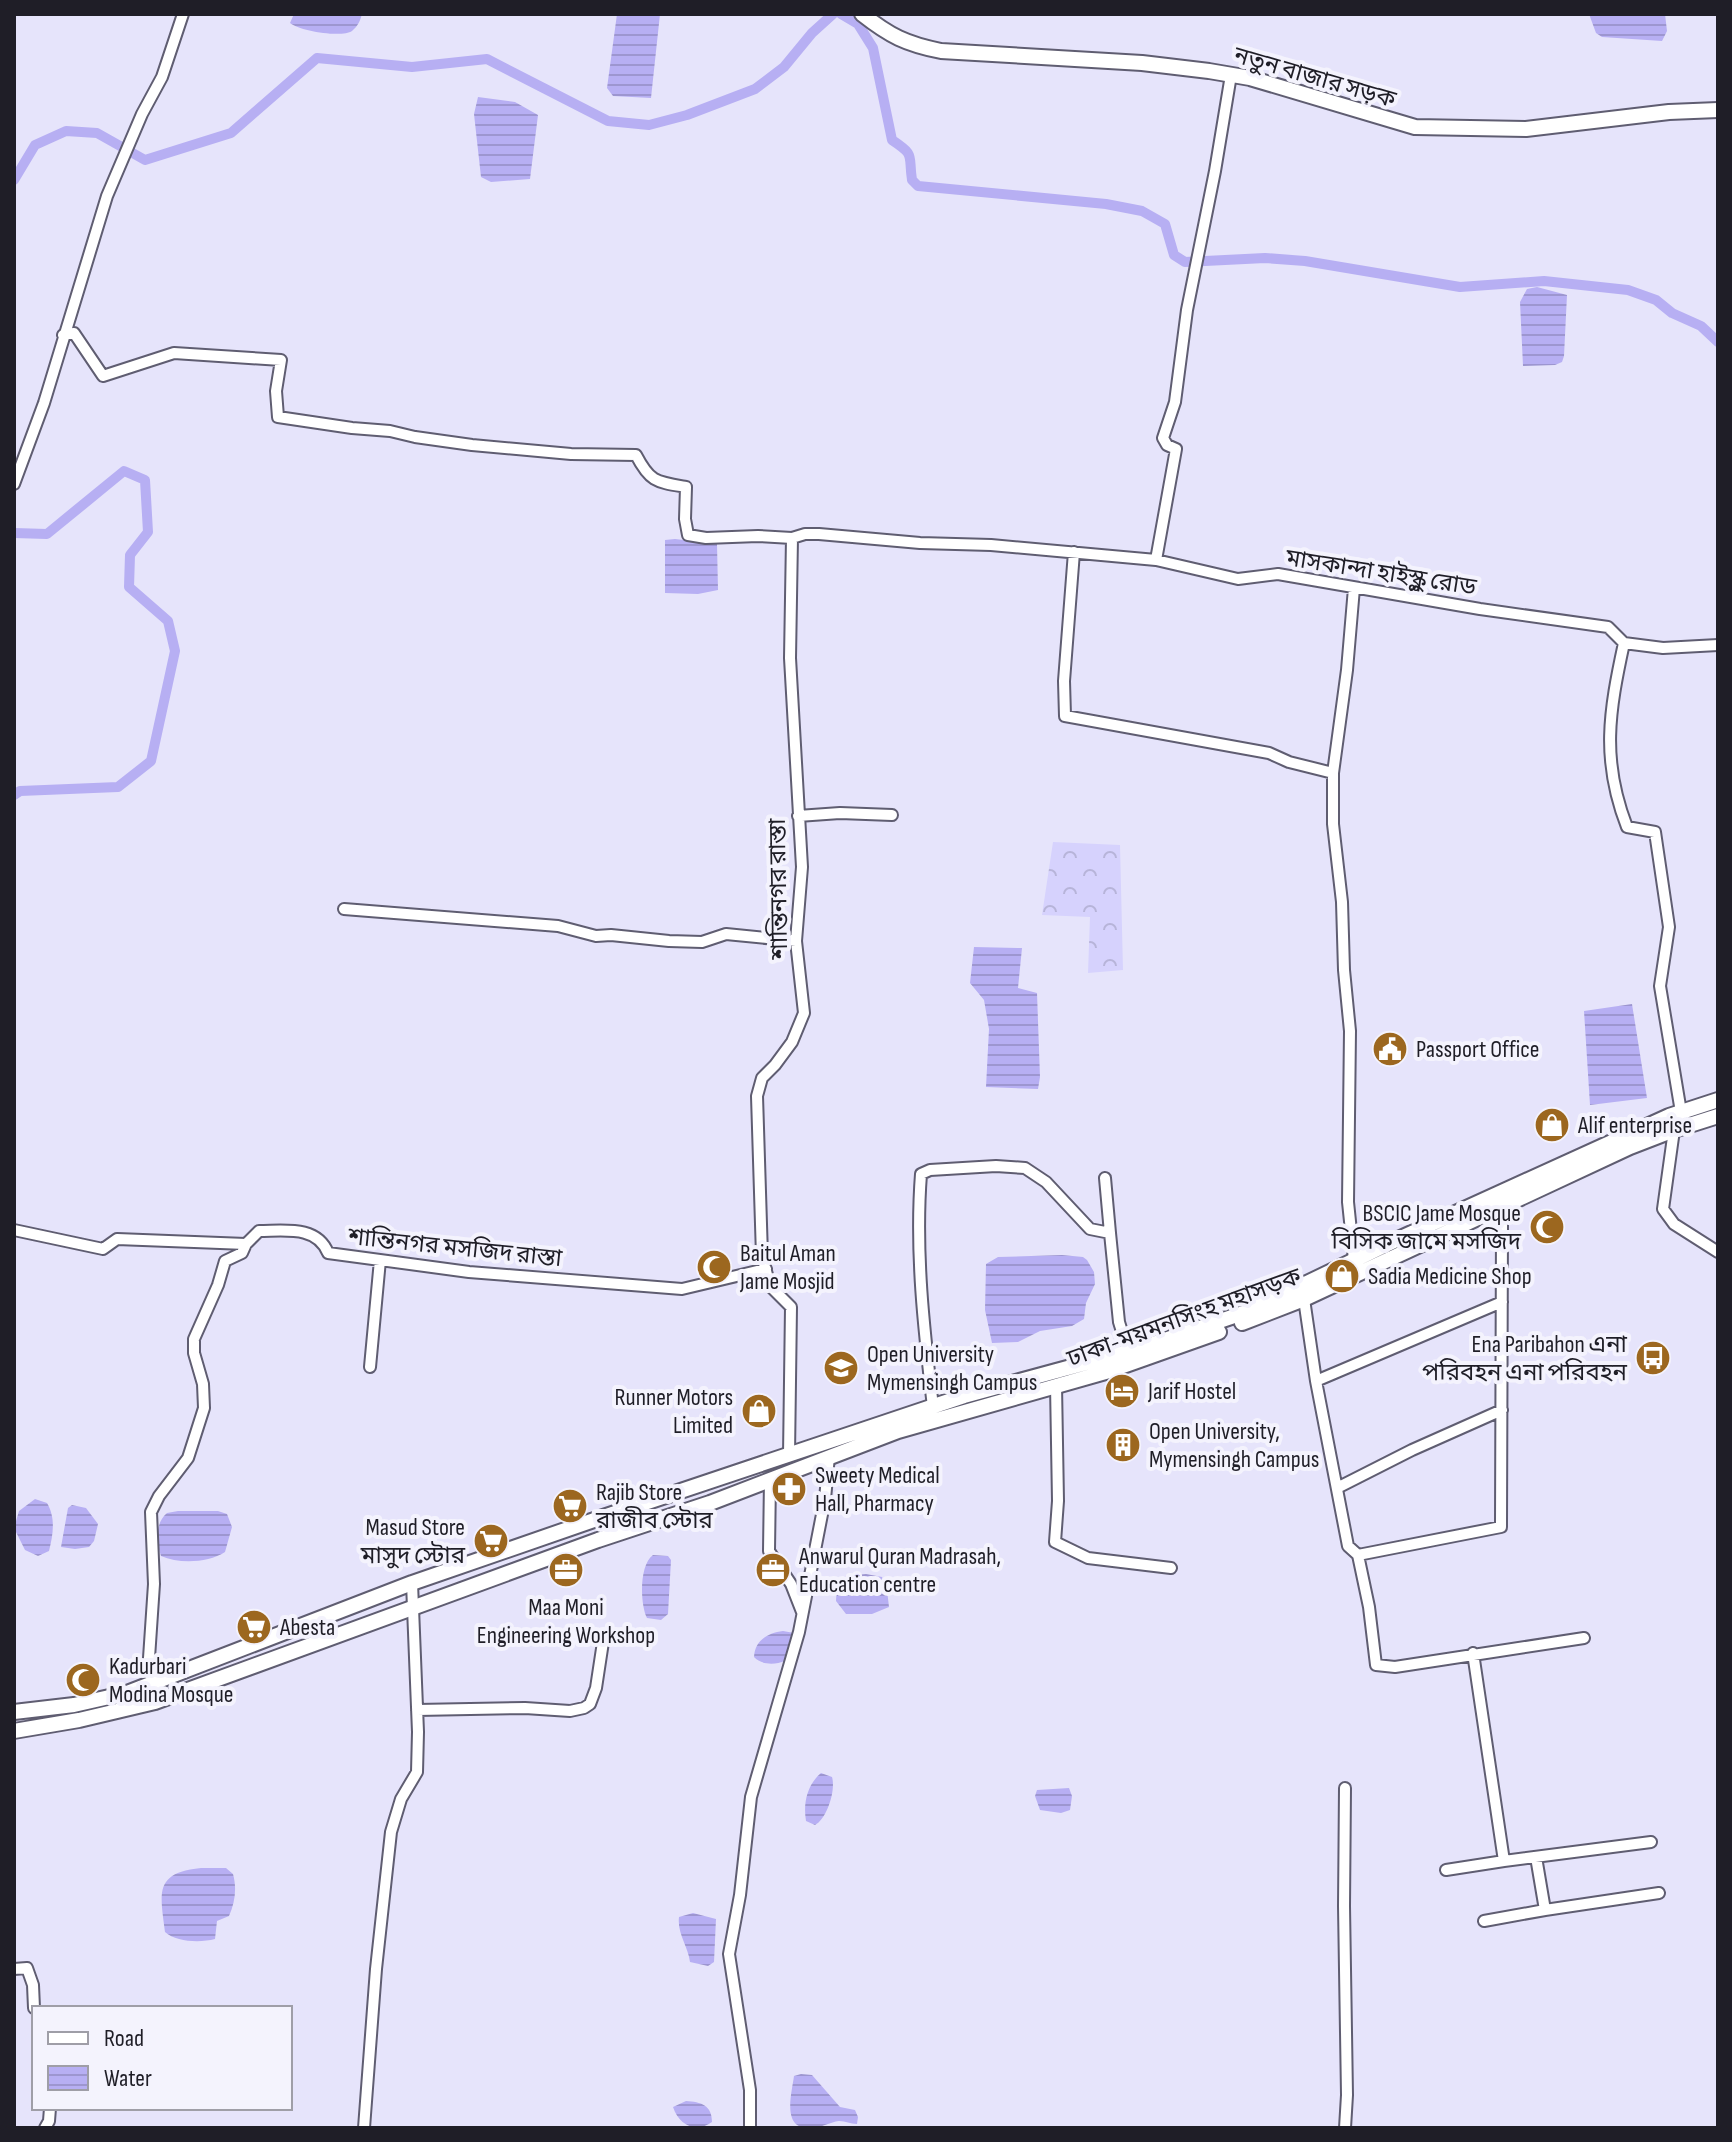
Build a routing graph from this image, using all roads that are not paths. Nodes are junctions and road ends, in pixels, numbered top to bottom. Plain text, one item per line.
1 (183, 14) edge
2 (862, 14) edge
3 (1231, 75) junction
4 (1718, 110) edge
5 (63, 335) junction
6 (14, 484) edge
7 (792, 538) junction
8 (1074, 552) junction
9 (1156, 560) junction
10 (1354, 588) junction
11 (1624, 643) junction
12 (1718, 645) edge
13 (1333, 773) junction
14 (892, 815) dead end
15 (798, 816) junction
16 (344, 909) dead end
17 (796, 941) junction
18 (1718, 1100) edge
19 (1681, 1112) junction
20 (1718, 1116) edge
21 (1674, 1130) junction
22 (1105, 1178) dead end
23 (1502, 1225) dead end
24 (14, 1230) edge
25 (1110, 1233) junction
26 (246, 1244) junction
27 (1718, 1252) edge
28 (380, 1260) junction
29 (1354, 1260) junction
30 (766, 1269) junction
31 (1304, 1299) junction
32 (1502, 1302) junction
33 (1128, 1351) junction
34 (370, 1367) dead end
35 (1316, 1381) junction
36 (1056, 1385) junction
37 (933, 1407) junction
38 (1502, 1410) junction
39 (789, 1455) junction
40 (829, 1456) junction
41 (770, 1479) junction
42 (1337, 1488) junction
43 (1358, 1555) junction
44 (1171, 1568) dead end
45 (412, 1583) junction
46 (413, 1609) junction
47 (803, 1614) junction
48 (1584, 1638) dead end
49 (603, 1642) dead end
50 (1473, 1653) junction
51 (155, 1684) junction
52 (417, 1710) junction
53 (14, 1712) edge
54 (14, 1731) edge
55 (1345, 1788) dead end
56 (1651, 1842) dead end
57 (1536, 1857) junction
58 (1504, 1861) junction
59 (1446, 1870) dead end
60 (1659, 1893) dead end
61 (1545, 1910) junction
62 (1484, 1921) dead end
63 (14, 1969) edge
64 (34, 2006) edge
65 (364, 2128) edge
66 (750, 2128) edge
67 (1345, 2128) edge

1 - 5 street
2 - 3 main road, নতুন বাজার সড়ক
3 - 4 main road, নতুন বাজার সড়ক
3 - 9 street
5 - 6 street
5 - 7 street, মাসকান্দা হাইস্কুল রোড
7 - 8 street, মাসকান্দা হাইস্কুল রোড
7 - 15 street, শান্তিনগর রাস্তা
8 - 9 street, মাসকান্দা হাইস্কুল রোড
8 - 13 street
9 - 10 street, মাসকান্দা হাইস্কুল রোড
10 - 11 street, মাসকান্দা হাইস্কুল রোড
10 - 13 street
11 - 12 street, মাসকান্দা হাইস্কুল রোড
11 - 19 street
13 - 29 street
14 - 15 street
15 - 17 street, শান্তিনগর রাস্তা
16 - 17 street
17 - 30 street, শান্তিনগর রাস্তা
18 - 19 main road, ঢাকা-ময়মনসিংহ মহাসড়ক
19 - 29 main road, ঢাকা-ময়মনসিংহ মহাসড়ক
20 - 21 main road, ঢাকা-ময়মনসিংহ মহাসড়ক
21 - 27 street
21 - 31 main road, ঢাকা-ময়মনসিংহ মহাসড়ক
22 - 25 street
23 - 32 street
24 - 26 street, শান্তিনগর মসজিদ রাস্তা
25 - 33 street
25 - 37 street
26 - 28 street, শান্তিনগর মসজিদ রাস্তা
26 - 51 street
28 - 30 street, শান্তিনগর মসজিদ রাস্তা
28 - 34 street
29 - 33 main road, ঢাকা-ময়মনসিংহ মহাসড়ক
30 - 39 street, শান্তিনগর রাস্তা
31 - 35 street
31 - 36 main road, ঢাকা-ময়মনসিংহ মহাসড়ক
32 - 35 street
32 - 38 street
33 - 37 main road, ঢাকা-ময়মনসিংহ মহাসড়ক
35 - 42 street
36 - 40 main road, ঢাকা-ময়মনসিংহ মহাসড়ক
36 - 44 street
37 - 39 main road, ঢাকা-ময়মনসিংহ মহাসড়ক
38 - 42 street
38 - 43 street
39 - 45 main road, ঢাকা-ময়মনসিংহ মহাসড়ক
40 - 41 main road, ঢাকা-ময়মনসিংহ মহাসড়ক
40 - 47 street
41 - 46 main road, ঢাকা-ময়মনসিংহ মহাসড়ক
41 - 47 street
42 - 43 street
43 - 50 street
45 - 46 street
45 - 51 main road, ঢাকা-ময়মনসিংহ মহাসড়ক
46 - 52 street
46 - 54 main road, ঢাকা-ময়মনসিংহ মহাসড়ক
47 - 66 street
48 - 50 street
49 - 52 street
50 - 58 street
51 - 53 main road, ঢাকা-ময়মনসিংহ মহাসড়ক
52 - 65 street
55 - 67 street
56 - 57 street
57 - 58 street
57 - 61 street
58 - 59 street
60 - 61 street
61 - 62 street
63 - 64 street

